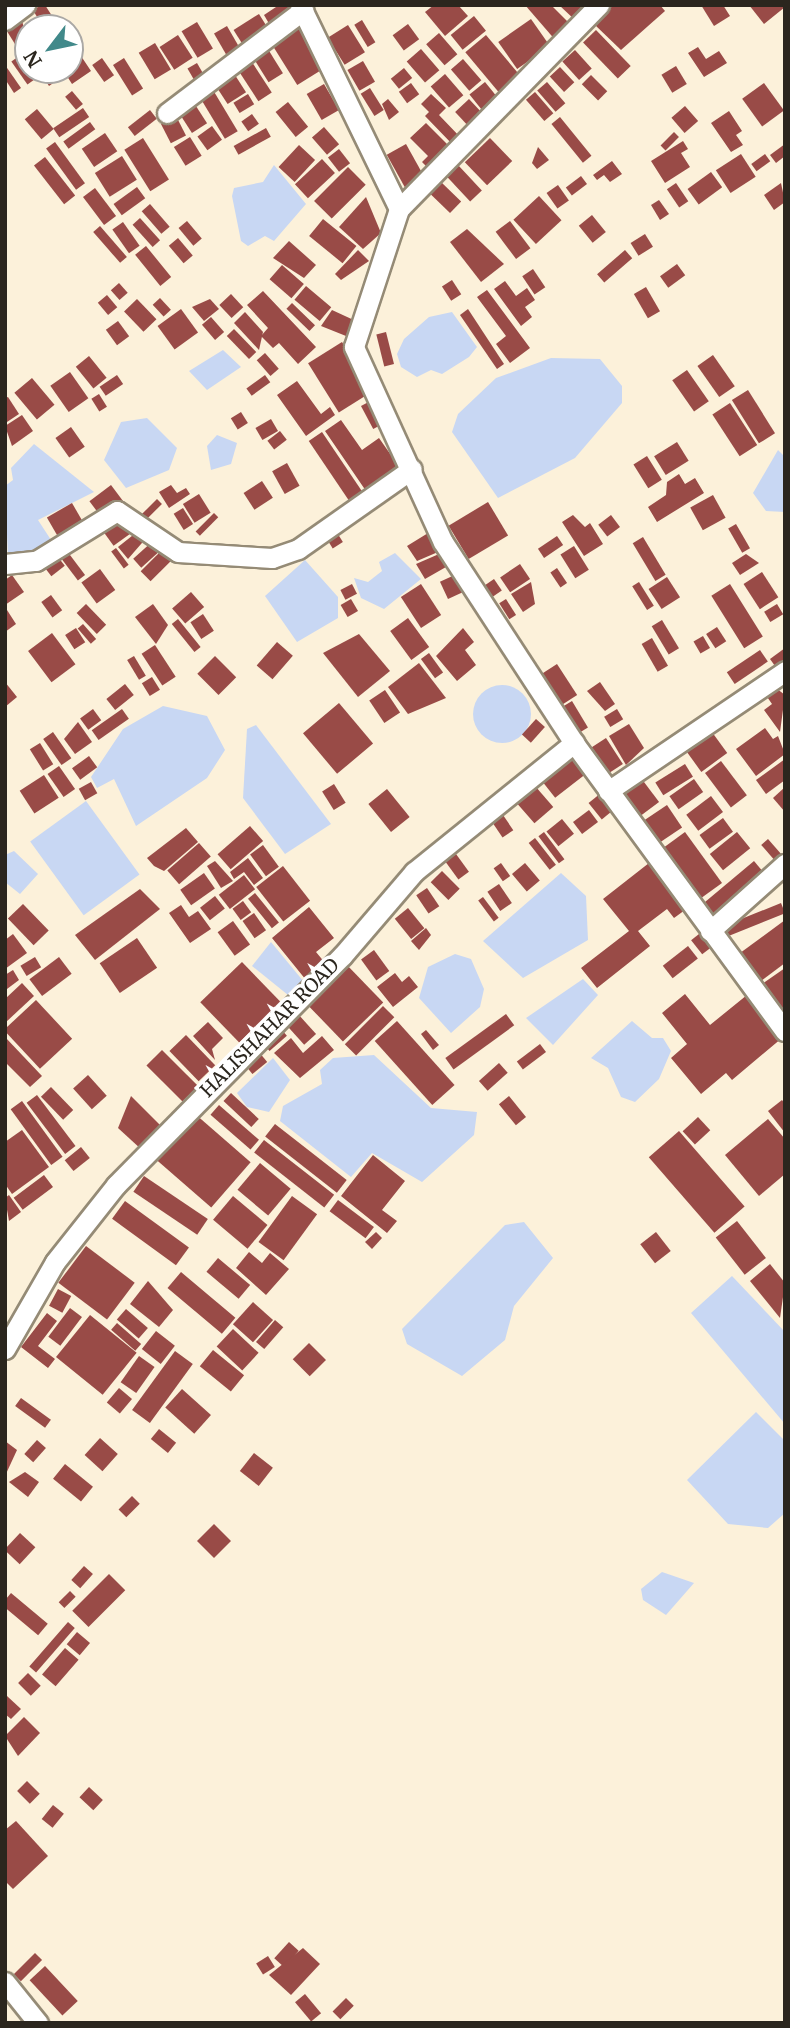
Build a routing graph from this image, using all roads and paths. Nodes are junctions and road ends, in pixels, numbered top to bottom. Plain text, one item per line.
1 (25, 5) edge
2 (599, 5) edge
3 (301, 8) edge
4 (5, 20) edge
5 (167, 113) dead end
6 (399, 209) junction
7 (412, 469) junction
8 (5, 564) edge
9 (785, 671) edge
10 (573, 743) junction
11 (608, 791) junction
12 (785, 864) edge
13 (710, 931) junction
14 (785, 1031) edge
15 (5, 1349) edge
16 (5, 1982) edge
17 (38, 2023) edge

1 - 4 street
2 - 6 street
3 - 5 street
3 - 6 street
6 - 7 street
7 - 8 street
7 - 10 street
9 - 11 street
10 - 11 street
10 - 15 street, HALISHAHAR ROAD
11 - 13 street
12 - 13 street
13 - 14 street
16 - 17 street

